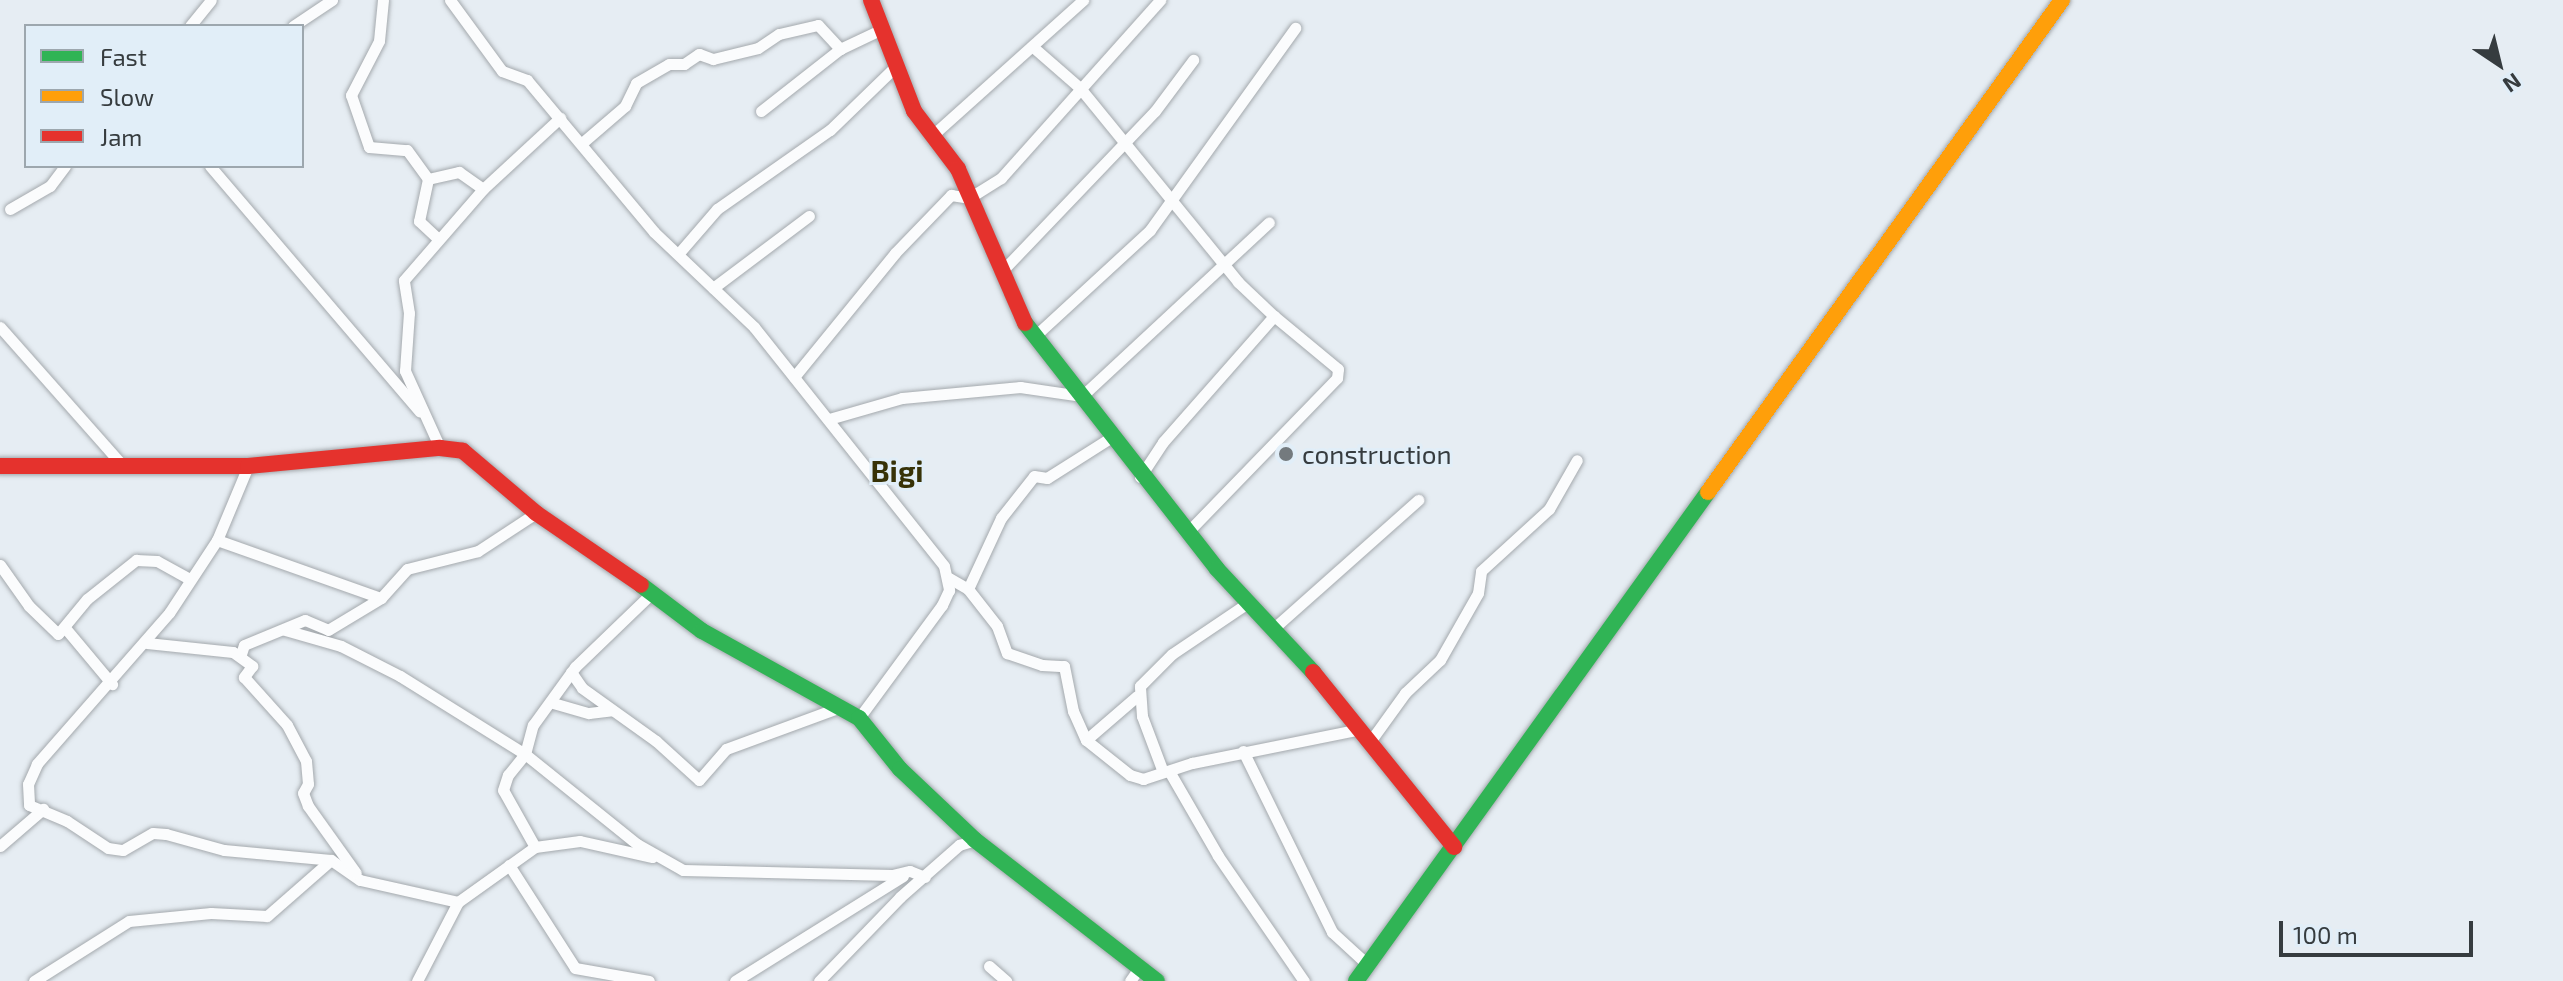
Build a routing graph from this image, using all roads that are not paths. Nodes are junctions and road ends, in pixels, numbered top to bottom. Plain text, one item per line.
1 (211, 0) edge
2 (332, 0) edge
3 (383, 0) edge
4 (450, 0) edge
5 (871, 0) edge
6 (1083, 0) edge
7 (1160, 0) edge
8 (2062, 0) edge
9 (192, 24) edge
10 (296, 24) edge
11 (1295, 28) dead end
12 (880, 30) junction
13 (1033, 47) junction
14 (840, 49) junction
15 (1193, 60) dead end
16 (894, 68) junction
17 (1080, 88) junction
18 (761, 111) dead end
19 (560, 118) junction
20 (935, 133) junction
21 (1123, 140) junction
22 (582, 143) junction
23 (64, 168) edge
24 (212, 168) edge
25 (428, 179) junction
26 (483, 189) junction
27 (969, 198) junction
28 (1172, 198) junction
29 (10, 209) dead end
30 (809, 216) dead end
31 (1269, 222) dead end
32 (438, 239) junction
33 (679, 253) junction
34 (1223, 261) junction
35 (1002, 271) junction
36 (713, 288) junction
37 (1274, 316) junction
38 (0, 327) edge
39 (1036, 335) junction
40 (794, 377) junction
41 (1082, 396) junction
42 (829, 419) junction
43 (428, 421) junction
44 (1110, 438) junction
45 (440, 448) junction
46 (1577, 460) dead end
47 (122, 465) junction
48 (0, 466) edge
49 (248, 466) junction
50 (1140, 477) junction
51 (1418, 500) dead end
52 (536, 513) junction
53 (1188, 532) junction
54 (217, 540) junction
55 (0, 565) edge
56 (949, 578) junction
57 (190, 579) junction
58 (968, 589) junction
59 (652, 593) junction
60 (381, 598) junction
61 (1249, 602) junction
62 (1274, 628) junction
63 (66, 629) junction
64 (285, 630) junction
65 (147, 643) junction
66 (241, 654) junction
67 (571, 672) junction
68 (112, 684) junction
69 (1137, 696) junction
70 (553, 703) junction
71 (840, 707) junction
72 (612, 710) junction
73 (859, 718) junction
74 (1365, 736) junction
75 (1086, 740) junction
76 (1243, 751) junction
77 (525, 754) junction
78 (1166, 772) junction
79 (43, 809) junction
80 (975, 840) junction
81 (0, 846) edge
82 (535, 847) junction
83 (1454, 847) junction
84 (661, 858) junction
85 (331, 860) junction
86 (509, 865) junction
87 (910, 871) junction
88 (925, 877) junction
89 (360, 880) junction
90 (458, 902) junction
91 (1368, 965) junction
92 (989, 966) dead end
93 (1135, 974) edge
94 (34, 981) edge
95 (417, 981) edge
96 (649, 981) edge
97 (735, 981) edge
98 (819, 981) edge
99 (1006, 981) edge
100 (1157, 981) edge
101 (1304, 981) edge
102 (1356, 981) edge

1 - 9 street
2 - 10 street
3 - 25 street
4 - 19 street
5 - 12 street
6 - 13 street
7 - 17 street
8 - 83 street
11 - 28 street
12 - 14 street
12 - 16 street
13 - 17 street
13 - 20 street
14 - 18 street
14 - 22 street
15 - 21 street
16 - 20 street
16 - 33 street
17 - 21 street
17 - 27 street
19 - 22 street
19 - 26 street
20 - 27 street
21 - 28 street
21 - 35 street
22 - 33 street
23 - 29 street
24 - 43 street
25 - 26 street
25 - 32 street
26 - 32 street
27 - 35 street
27 - 40 street
28 - 34 street
28 - 39 street
30 - 36 street
31 - 34 street
32 - 43 street
33 - 36 street
34 - 37 street
34 - 41 street
35 - 39 street
36 - 40 street
37 - 50 street
37 - 53 street
38 - 47 street
39 - 41 street
40 - 42 street
41 - 42 street
41 - 44 street
42 - 56 street
43 - 45 street
44 - 50 street
44 - 58 street
45 - 49 street
45 - 52 street
46 - 74 street
47 - 48 street
47 - 49 street
49 - 54 street
50 - 53 street
51 - 62 street
52 - 59 street
52 - 60 street
53 - 61 street
54 - 57 street
54 - 60 street
55 - 63 street
56 - 58 street
56 - 73 street
57 - 63 street
57 - 65 street
58 - 75 street
59 - 67 street
59 - 71 street
60 - 64 street
61 - 62 street
61 - 69 street
62 - 74 street
63 - 68 street
64 - 66 street
64 - 77 street
65 - 66 street
65 - 68 street
66 - 89 street
67 - 70 street
67 - 72 street
68 - 79 street
69 - 75 street
69 - 78 street
70 - 72 street
70 - 77 street
71 - 72 street
71 - 73 street
73 - 80 street
74 - 76 street
74 - 83 street
75 - 78 street
76 - 78 street
76 - 91 street
77 - 82 street
77 - 84 street
78 - 101 street
79 - 81 street
79 - 85 street
80 - 88 street
80 - 93 street
82 - 84 street
82 - 86 street
83 - 91 street
84 - 87 street
85 - 89 street
85 - 94 street
86 - 90 street
86 - 96 street
87 - 88 street
87 - 97 street
88 - 98 street
89 - 90 street
90 - 95 street
91 - 102 street
92 - 99 street
93 - 100 street

